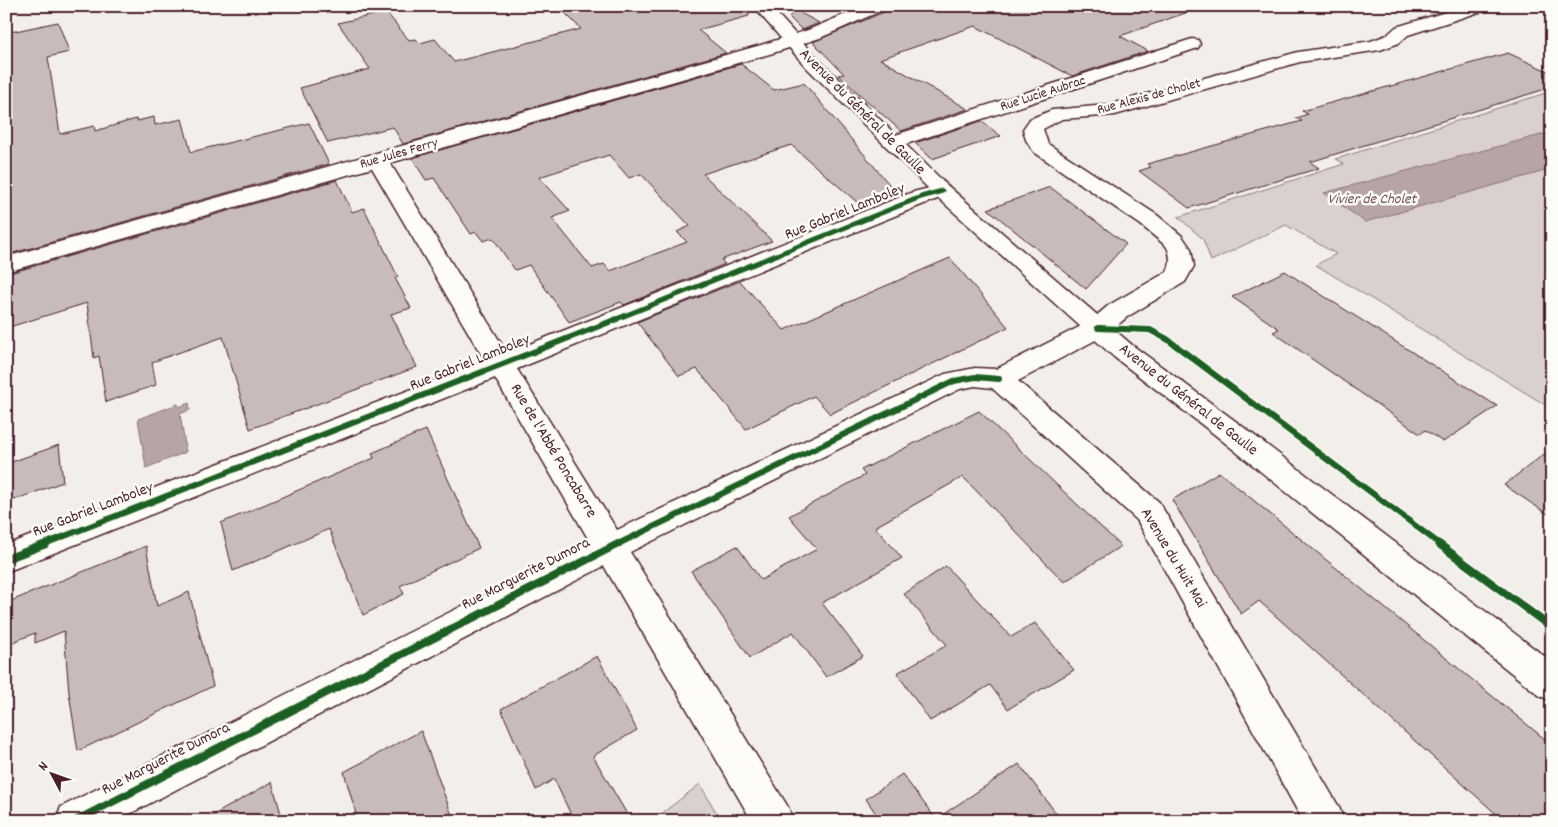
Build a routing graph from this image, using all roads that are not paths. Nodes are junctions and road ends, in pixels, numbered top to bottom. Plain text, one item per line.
1 (761, 6) edge
2 (879, 6) edge
3 (1484, 6) edge
4 (792, 41) junction
5 (1192, 44) dead end
6 (893, 142) junction
7 (378, 160) junction
8 (942, 191) junction
9 (6, 265) edge
10 (1098, 328) junction
11 (502, 365) junction
12 (999, 379) junction
13 (611, 547) junction
14 (6, 559) edge
15 (1552, 684) edge
16 (75, 821) edge
17 (774, 821) edge
18 (1324, 821) edge

1 - 4 street, Avenue du Général de Gaulle
2 - 4 street, Rue Jules Ferry
3 - 10 street, Rue Alexis de Cholet
4 - 6 street, Avenue du Général de Gaulle
4 - 7 street, Rue Jules Ferry
5 - 6 street, Rue Lucie Aubrac
6 - 8 street, Avenue du Général de Gaulle
7 - 9 street, Rue Jules Ferry
7 - 11 street, Rue de l'Abbé Poncabarre
8 - 10 street, Avenue du Général de Gaulle
8 - 11 street, Rue Gabriel Lamboley
10 - 12 street
10 - 15 street, Avenue du Général de Gaulle
11 - 13 street, Rue de l'Abbé Poncabarre
11 - 14 street, Rue Gabriel Lamboley
12 - 13 street, Rue Marguerite Dumora
12 - 18 street, Avenue du Huit Mai
13 - 16 street, Rue Marguerite Dumora
13 - 17 street, Rue de l'Abbé Poncabarre

